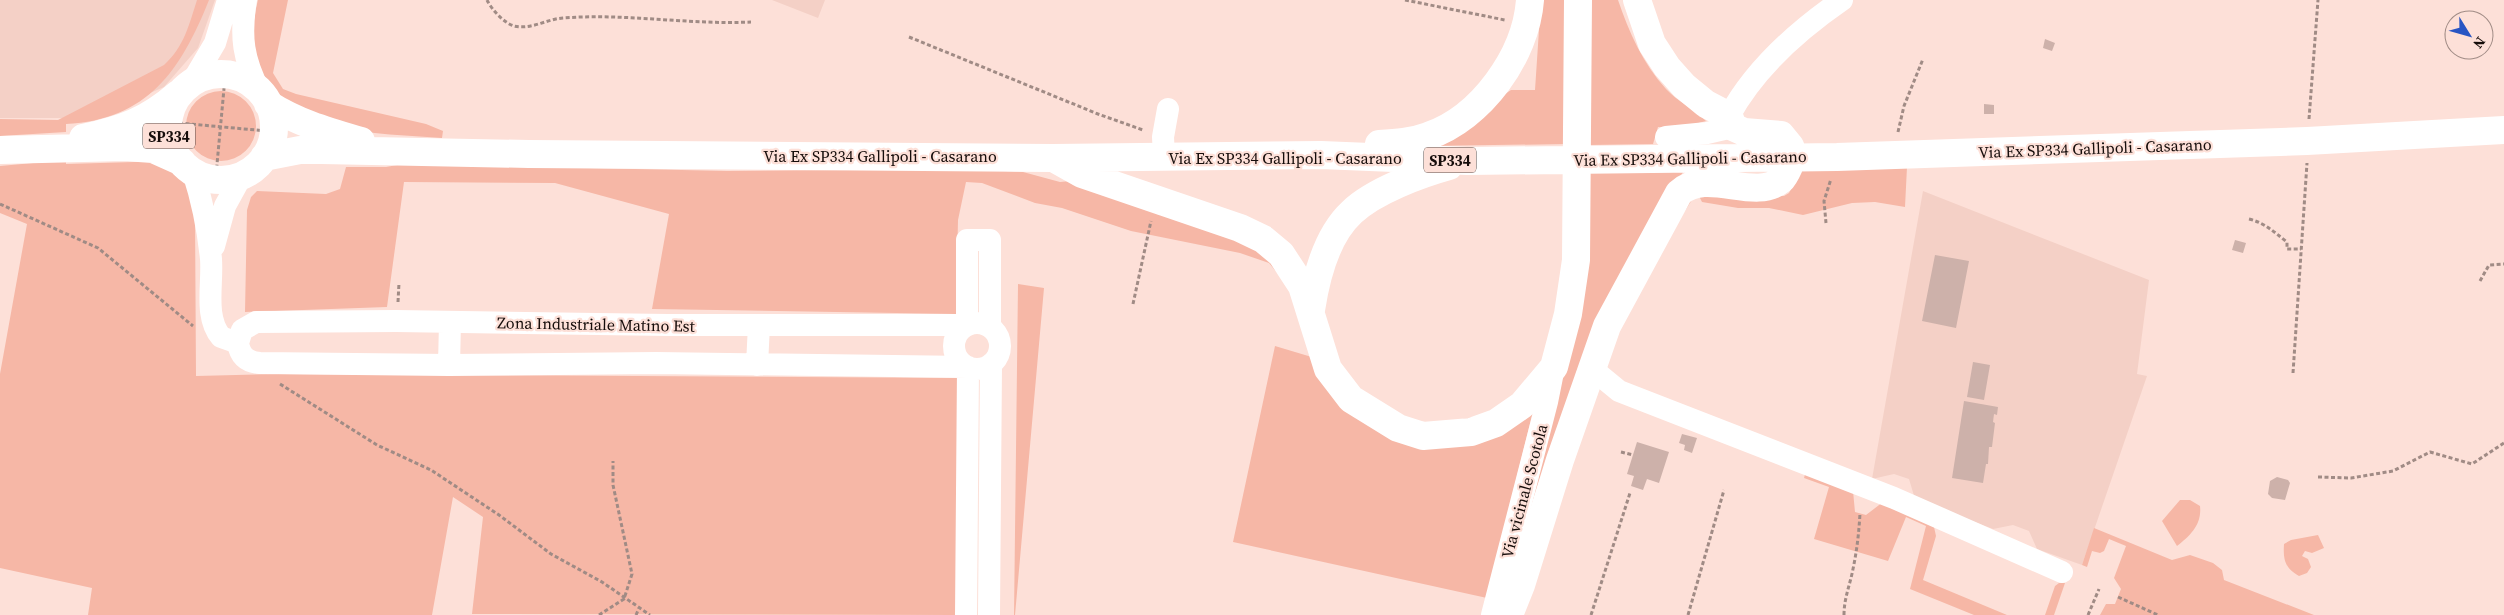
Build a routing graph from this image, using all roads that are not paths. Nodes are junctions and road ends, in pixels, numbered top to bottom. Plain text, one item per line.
1 (228, 0) edge
2 (246, 0) edge
3 (1578, 0) edge
4 (1637, 0) edge
5 (1842, 0) edge
6 (1528, 12) edge
7 (188, 86) junction
8 (264, 98) junction
9 (1168, 109) dead end
10 (1731, 121) junction
11 (2504, 130) edge
12 (1666, 137) dead end
13 (1163, 147) junction
14 (38, 148) junction
15 (0, 150) edge
16 (396, 151) junction
17 (1321, 155) junction
18 (1794, 156) junction
19 (264, 157) junction
20 (1053, 158) junction
21 (1467, 161) junction
22 (197, 171) junction
23 (242, 175) junction
24 (211, 259) junction
25 (1311, 310) junction
26 (450, 322) junction
27 (759, 325) junction
28 (967, 325) junction
29 (990, 326) junction
30 (238, 343) junction
31 (991, 364) junction
32 (449, 365) junction
33 (757, 365) junction
34 (968, 367) junction
35 (1554, 367) junction
36 (1591, 368) junction
37 (2062, 572) dead end
38 (966, 615) edge
39 (989, 615) edge
40 (1492, 615) edge
41 (1509, 615) edge

1 - 7 street
2 - 8 street
3 - 35 main road
4 - 10 main road
5 - 10 street
6 - 17 main road
7 - 8 main road, SP334
7 - 14 main road, SP334
7 - 22 main road, SP334
8 - 16 main road, Via Ex SP334 Gallipoli - Casarano / SP334
8 - 19 main road, SP334
9 - 13 street
10 - 12 street
10 - 18 main road
11 - 18 main road, Via Ex SP334 Gallipoli - Casarano / SP334
13 - 17 main road, Via Ex SP334 Gallipoli - Casarano / SP334
13 - 20 main road, Via Ex SP334 Gallipoli - Casarano / SP334
14 - 15 main road, SP334
14 - 22 main road, SP334
16 - 19 main road, Via Ex SP334 Gallipoli - Casarano / SP334
16 - 20 main road, Via Ex SP334 Gallipoli - Casarano / SP334
17 - 21 main road, Via Ex SP334 Gallipoli - Casarano / SP334
18 - 21 main road, Via Ex SP334 Gallipoli - Casarano / SP334
18 - 36 main road
19 - 23 main road, SP334
20 - 25 main road
21 - 25 main road
22 - 23 main road, SP334
22 - 24 street
23 - 24 street
24 - 30 street
25 - 35 main road
26 - 27 street, Zona Industriale Matino Est
26 - 30 street, Zona Industriale Matino Est
26 - 32 street
27 - 28 street, Zona Industriale Matino Est
27 - 33 street
28 - 29 street, Zona Industriale Matino Est
28 - 29 street
28 - 34 street
29 - 31 street
30 - 32 street
31 - 34 street
31 - 39 street
32 - 33 street
33 - 34 street
34 - 38 street
35 - 40 street, Via vicinale Scotola
36 - 37 street
36 - 41 main road

